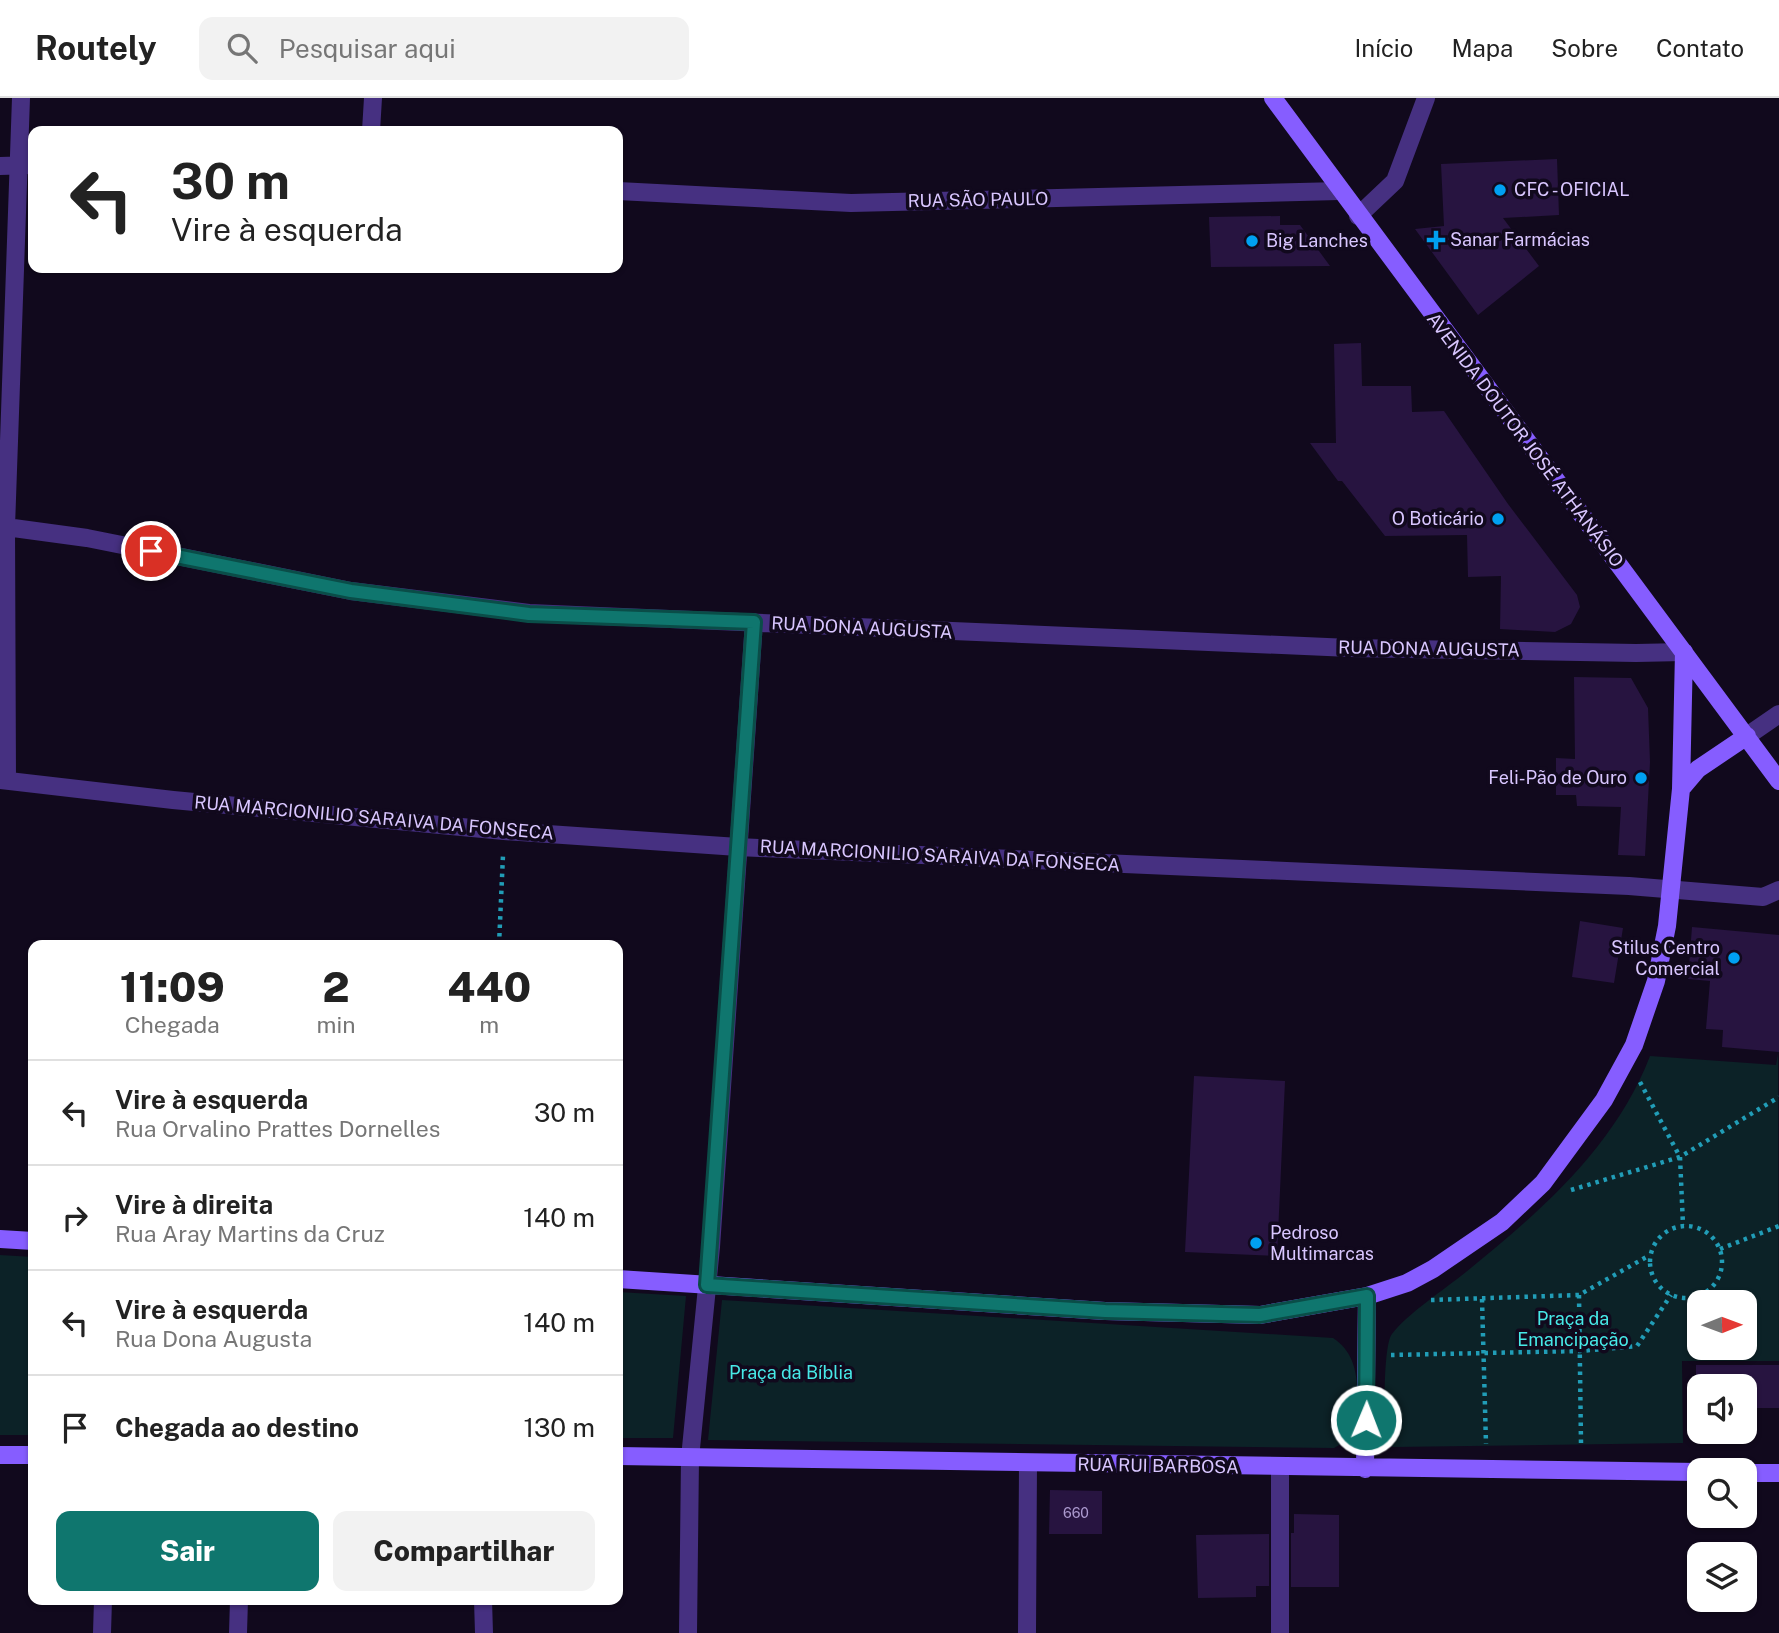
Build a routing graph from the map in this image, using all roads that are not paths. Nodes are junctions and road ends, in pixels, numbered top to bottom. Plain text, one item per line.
1 (21, 98) edge
2 (373, 98) edge
3 (1273, 98) edge
4 (1426, 98) edge
5 (371, 126) edge
6 (27, 165) edge
7 (0, 166) edge
8 (623, 191) edge
9 (1339, 191) junction
10 (1358, 216) junction
11 (6, 527) junction
12 (754, 622) junction
13 (1684, 652) junction
14 (1779, 714) edge
15 (1747, 736) junction
16 (3, 780) edge
17 (1779, 781) edge
18 (1681, 789) junction
19 (738, 847) junction
20 (1672, 889) junction
21 (1779, 890) edge
22 (0, 1239) edge
23 (28, 1241) edge
24 (623, 1279) edge
25 (707, 1285) junction
26 (1367, 1296) junction
27 (0, 1455) edge
28 (28, 1455) edge
29 (623, 1456) edge
30 (690, 1458) junction
31 (1028, 1464) junction
32 (1280, 1467) junction
33 (1365, 1469) junction
34 (1687, 1472) edge
35 (1757, 1473) edge
36 (1779, 1473) edge
37 (103, 1605) edge
38 (239, 1605) edge
39 (483, 1605) edge
40 (102, 1633) edge
41 (238, 1633) edge
42 (484, 1633) edge
43 (688, 1633) edge
44 (1027, 1633) edge
45 (1280, 1633) edge

1 - 6 street
2 - 5 street
3 - 9 street, AVENIDA DOUTOR JOSÉ ATHANÁSIO
4 - 10 street
6 - 7 street
6 - 11 street
8 - 9 street, RUA SÃO PAULO
9 - 10 street, AVENIDA DOUTOR JOSÉ ATHANÁSIO
10 - 13 street, AVENIDA DOUTOR JOSÉ ATHANÁSIO
11 - 12 street, RUA DONA AUGUSTA
11 - 16 street
12 - 13 street, RUA DONA AUGUSTA
12 - 19 street
13 - 15 street, AVENIDA DOUTOR JOSÉ ATHANÁSIO
13 - 18 street
14 - 15 street
15 - 17 street, AVENIDA DOUTOR JOSÉ ATHANÁSIO
15 - 18 street
16 - 19 street, RUA MARCIONILIO SARAIVA DA FONSECA
18 - 20 street
19 - 20 street, RUA MARCIONILIO SARAIVA DA FONSECA
19 - 25 street
20 - 21 street, RUA MARCIONILIO SARAIVA DA FONSECA
20 - 26 street
22 - 23 street
24 - 25 street
25 - 26 street
25 - 30 street
26 - 33 street
27 - 28 street
29 - 30 street, RUA RUI BARBOSA
30 - 31 street, RUA RUI BARBOSA
30 - 43 street
31 - 32 street, RUA RUI BARBOSA
31 - 44 street
32 - 33 street, RUA RUI BARBOSA
32 - 45 street
33 - 34 street, RUA RUI BARBOSA
35 - 36 street
37 - 40 street
38 - 41 street
39 - 42 street

